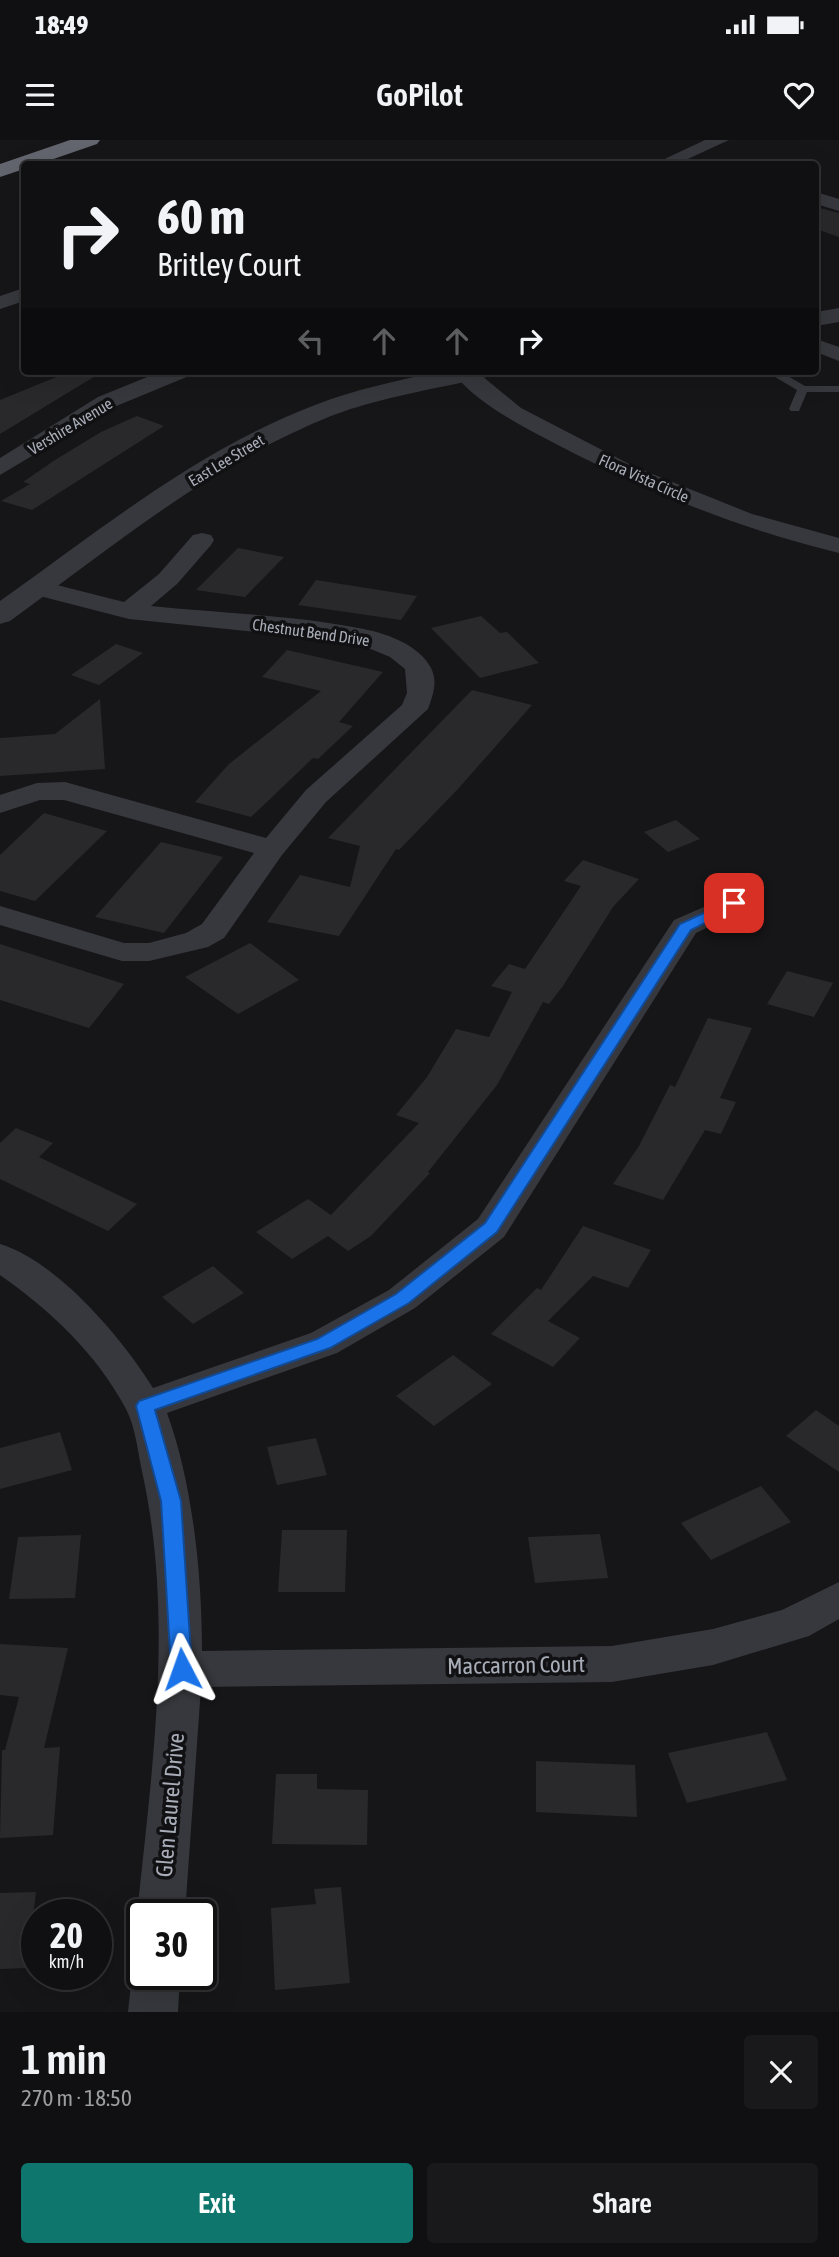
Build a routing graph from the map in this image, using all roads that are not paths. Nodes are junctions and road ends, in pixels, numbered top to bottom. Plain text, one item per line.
1 (90, 140) edge
2 (720, 140) edge
3 (29, 161) edge
4 (671, 161) edge
5 (21, 164) edge
6 (0, 171) edge
7 (819, 199) edge
8 (839, 205) edge
9 (21, 295) edge
10 (0, 303) edge
11 (839, 315) edge
12 (819, 318) edge
13 (819, 346) edge
14 (839, 355) edge
15 (171, 375) edge
16 (458, 375) edge
17 (474, 375) edge
18 (778, 375) edge
19 (803, 389) junction
20 (839, 389) edge
21 (795, 409) dead end
22 (0, 468) edge
23 (202, 540) dead end
24 (839, 546) edge
25 (37, 588) junction
26 (129, 611) junction
27 (0, 615) edge
28 (0, 804) edge
29 (272, 849) junction
30 (734, 903) dead end
31 (0, 915) edge
32 (0, 1257) edge
33 (145, 1406) junction
34 (839, 1599) edge
35 (182, 1669) junction
36 (162, 1899) edge
37 (155, 1990) edge
38 (153, 2012) edge

1 - 3 highway
2 - 4 street
5 - 6 highway
7 - 8 street
9 - 10 street
11 - 12 street
13 - 14 street
15 - 22 street, Vershire Avenue
16 - 25 street, East Lee Street
17 - 24 street, Flora Vista Circle
18 - 19 lane
19 - 20 lane
19 - 21 lane
23 - 26 street
25 - 26 street, Chestnut Bend Drive
25 - 27 street, East Lee Street
26 - 29 street, Chestnut Bend Drive
28 - 29 street
29 - 31 street, Chestnut Bend Drive
30 - 33 street
32 - 33 street, Glen Laurel Drive
33 - 35 street, Glen Laurel Drive
34 - 35 street, Maccarron Court
35 - 36 street, Glen Laurel Drive
37 - 38 street

